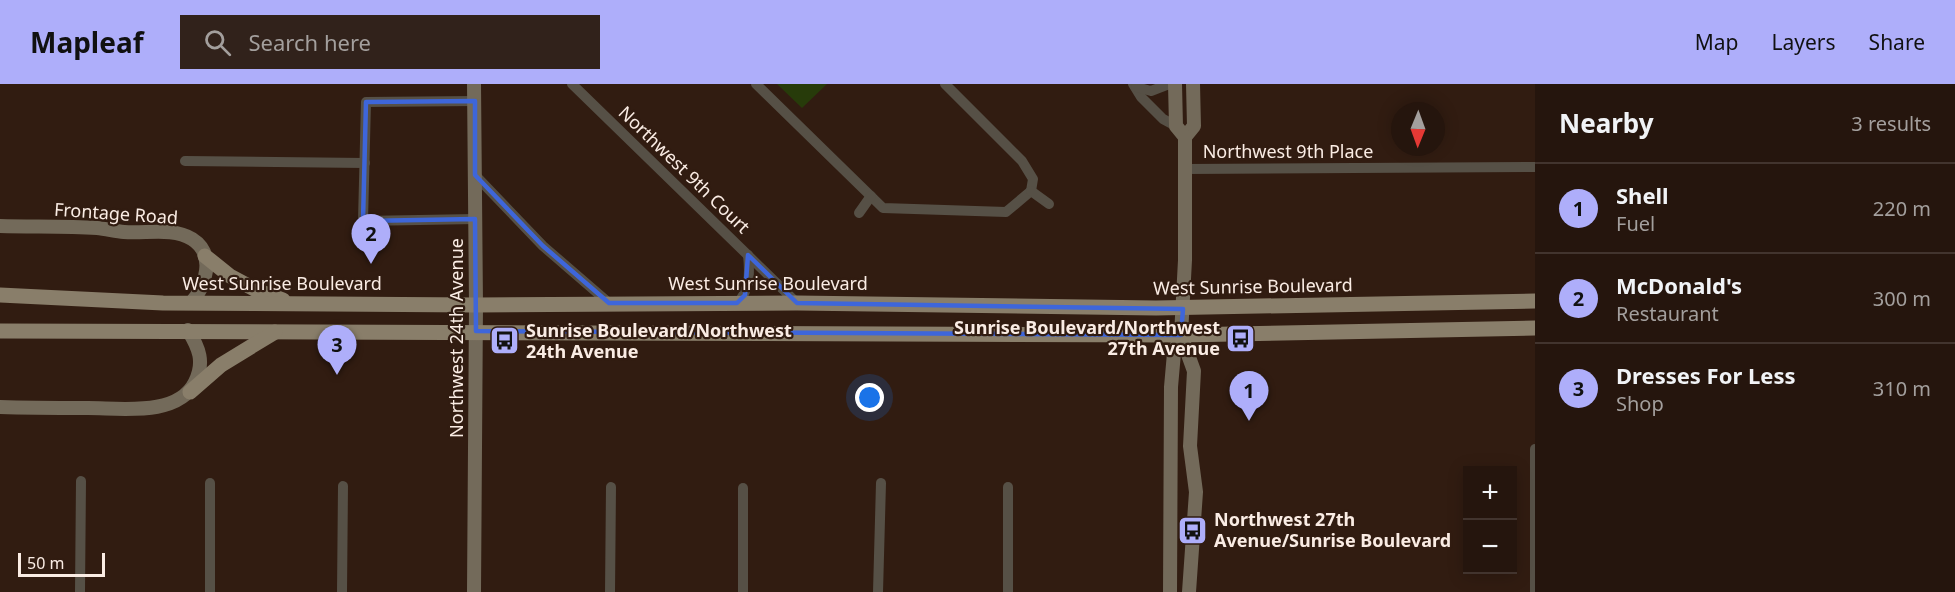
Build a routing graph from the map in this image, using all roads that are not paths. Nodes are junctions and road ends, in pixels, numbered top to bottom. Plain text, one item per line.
1 (474, 84) edge
2 (572, 84) edge
3 (756, 84) edge
4 (945, 84) edge
5 (1169, 84) edge
6 (1175, 84) edge
7 (1193, 84) edge
8 (1134, 85) edge
9 (475, 101) junction
10 (1176, 126) junction
11 (1185, 137) junction
12 (185, 161) dead end
13 (365, 163) junction
14 (1535, 167) edge
15 (1186, 169) junction
16 (475, 175) junction
17 (1031, 191) junction
18 (871, 196) junction
19 (1049, 204) dead end
20 (859, 213) dead end
21 (475, 219) junction
22 (0, 226) edge
23 (748, 255) junction
24 (206, 256) junction
25 (0, 295) edge
26 (1535, 301) edge
27 (191, 303) junction
28 (609, 303) junction
29 (737, 303) junction
30 (797, 303) junction
31 (294, 304) junction
32 (476, 305) junction
33 (1183, 309) junction
34 (1535, 328) edge
35 (188, 330) junction
36 (278, 330) junction
37 (0, 331) edge
38 (476, 331) junction
39 (1181, 334) junction
40 (190, 392) junction
41 (0, 408) edge
42 (1535, 449) edge
43 (1535, 479) edge
44 (81, 482) dead end
45 (210, 483) dead end
46 (881, 483) dead end
47 (344, 486) dead end
48 (611, 487) dead end
49 (1008, 487) dead end
50 (743, 488) dead end
51 (80, 592) edge
52 (210, 592) edge
53 (342, 592) edge
54 (474, 592) edge
55 (610, 592) edge
56 (743, 592) edge
57 (878, 592) edge
58 (1008, 592) edge
59 (1170, 592) edge
60 (1190, 592) edge
61 (1534, 592) edge

1 - 9 street, Northwest 24th Avenue
2 - 23 street, Northwest 9th Court
3 - 18 street
4 - 17 street
5 - 8 street
6 - 10 street
7 - 11 street
8 - 10 street
9 - 13 street
9 - 16 street, Northwest 24th Avenue
10 - 11 street
11 - 15 street
12 - 13 street
13 - 21 street
14 - 15 street, Northwest 9th Place
15 - 33 street
16 - 21 street, Northwest 24th Avenue
16 - 28 street
17 - 18 street
17 - 19 street
18 - 20 street
21 - 32 street, Northwest 24th Avenue
22 - 24 street, Frontage Road
23 - 29 street, Northwest 9th Court
23 - 30 street, Northwest 9th Court
24 - 27 street
24 - 31 main road
25 - 27 main road, West Sunrise Boulevard
26 - 33 main road, West Sunrise Boulevard
27 - 31 main road, West Sunrise Boulevard
28 - 29 main road, West Sunrise Boulevard
28 - 32 main road, West Sunrise Boulevard
29 - 30 main road, West Sunrise Boulevard
30 - 33 main road, West Sunrise Boulevard
31 - 32 main road, West Sunrise Boulevard
32 - 38 street, Northwest 24th Avenue
33 - 39 street
34 - 39 main road
35 - 36 main road
35 - 37 main road
35 - 40 street
36 - 38 main road
36 - 40 main road
38 - 39 main road
38 - 54 street, Northwest 24th Avenue
39 - 59 street
39 - 60 street
40 - 41 street
42 - 43 street
43 - 61 street
44 - 51 street
45 - 52 street
46 - 57 street
47 - 53 street
48 - 55 street
49 - 58 street
50 - 56 street

